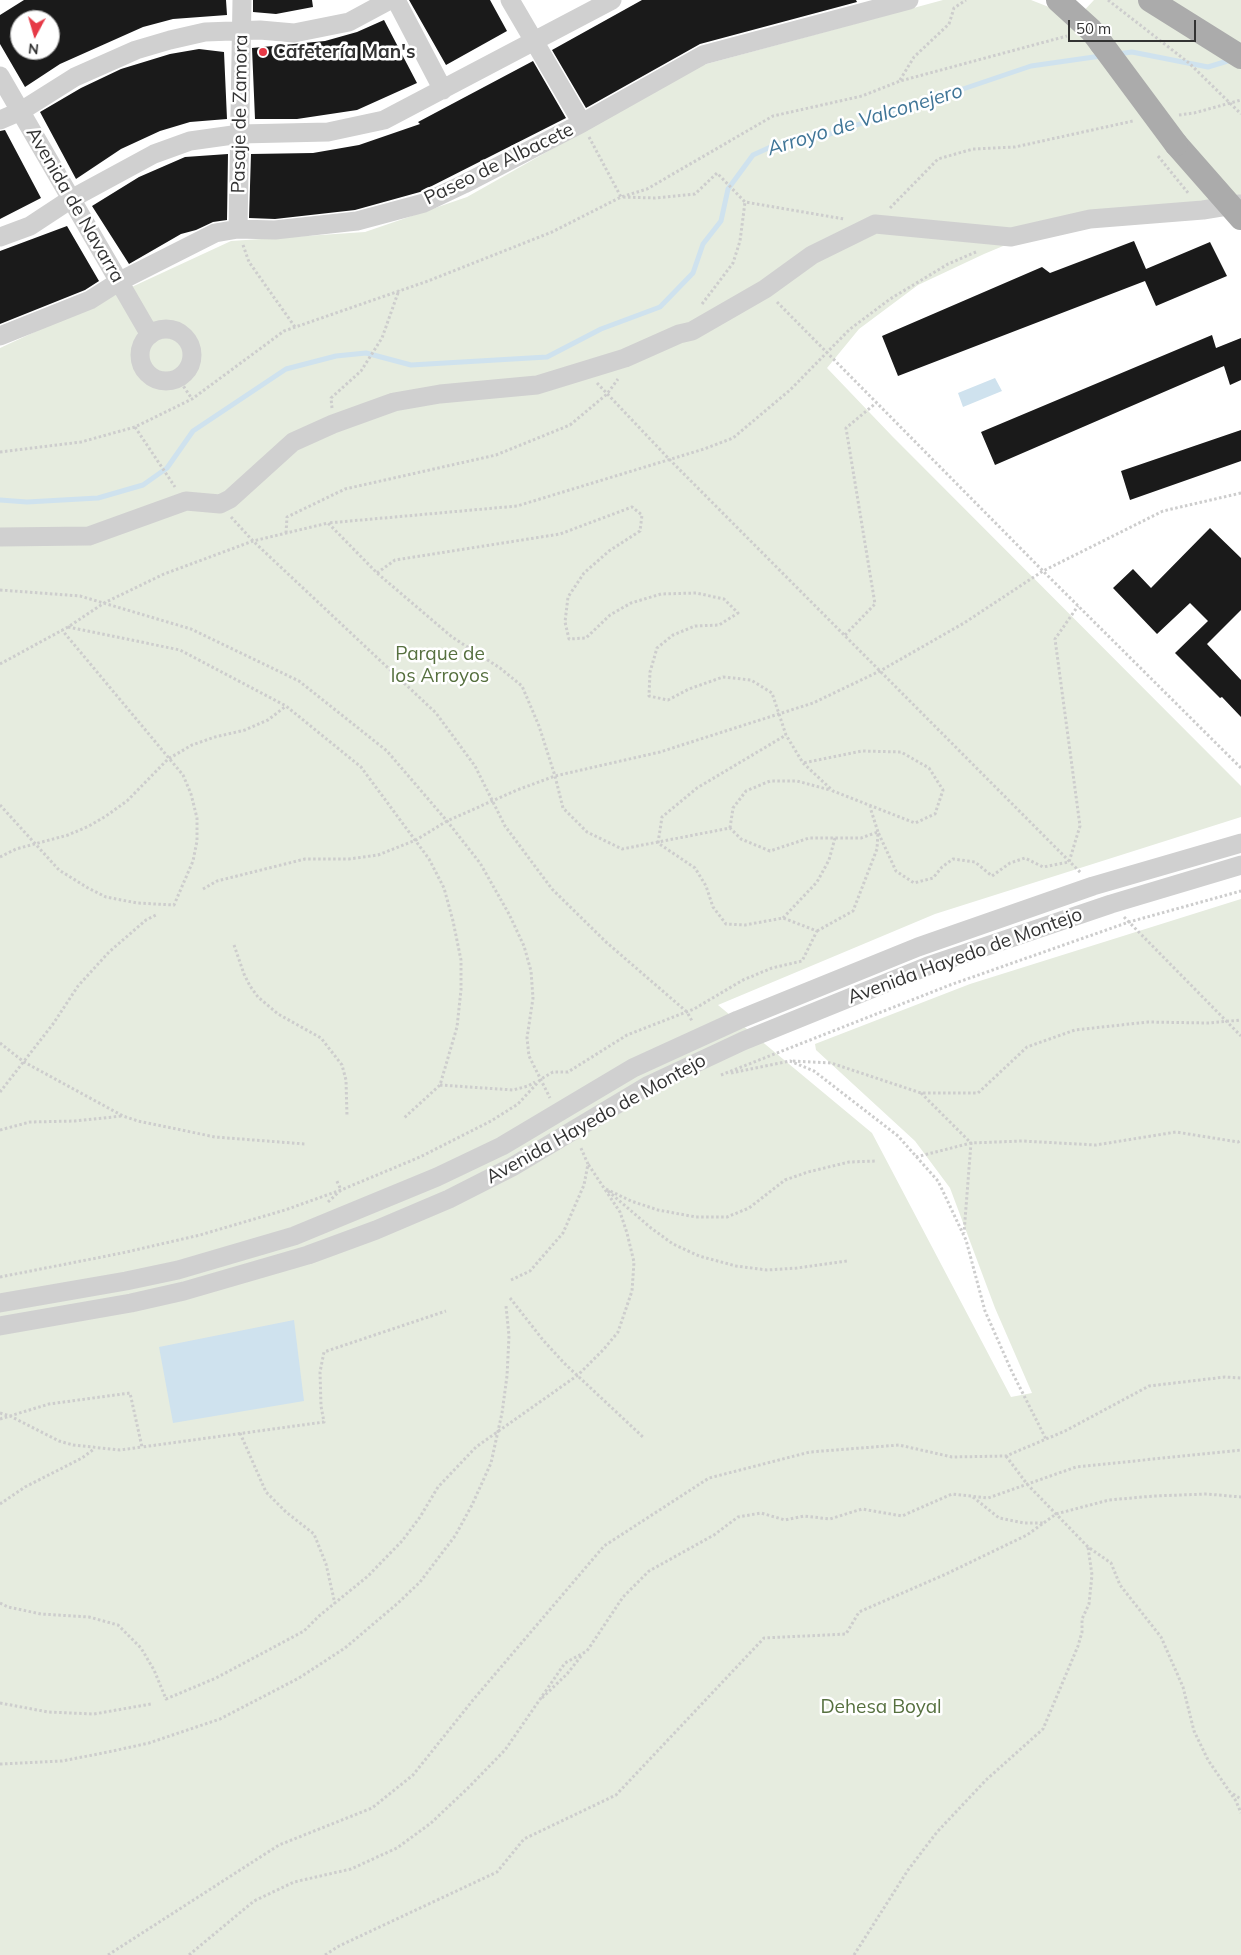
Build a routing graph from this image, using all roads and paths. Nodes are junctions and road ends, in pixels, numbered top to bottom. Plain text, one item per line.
1 (242, 0) edge
2 (390, 0) edge
3 (396, 0) edge
4 (510, 0) edge
5 (612, 0) edge
6 (909, 0) edge
7 (966, 0) edge
8 (1058, 0) edge
9 (1108, 0) edge
10 (1150, 0) edge
11 (242, 31) junction
12 (1096, 36) junction
13 (534, 41) junction
14 (1241, 57) edge
15 (0, 76) edge
16 (900, 81) junction
17 (443, 90) junction
18 (20, 111) junction
19 (1241, 114) edge
20 (0, 120) edge
21 (1134, 121) dead end
22 (582, 123) junction
23 (240, 134) junction
24 (621, 198) junction
25 (71, 199) junction
26 (745, 202) junction
27 (1237, 209) edge
28 (875, 224) junction
29 (238, 229) junction
30 (0, 237) edge
31 (1011, 237) junction
32 (120, 281) junction
33 (765, 289) junction
34 (399, 290) junction
35 (701, 306) dead end
36 (295, 327) junction
37 (150, 334) junction
38 (0, 336) edge
39 (637, 353) junction
40 (827, 353) junction
41 (585, 370) junction
42 (178, 378) junction
43 (607, 394) junction
44 (192, 399) junction
45 (876, 403) junction
46 (333, 424) junction
47 (135, 426) junction
48 (0, 452) edge
49 (669, 460) junction
50 (171, 483) dead end
51 (1241, 493) edge
52 (220, 504) junction
53 (328, 523) junction
54 (286, 533) junction
55 (0, 537) edge
56 (253, 541) junction
57 (1043, 571) junction
58 (377, 573) junction
59 (0, 590) edge
60 (104, 604) junction
61 (1078, 606) junction
62 (68, 627) junction
63 (62, 630) junction
64 (845, 635) junction
65 (0, 664) edge
66 (880, 671) junction
67 (286, 706) junction
68 (779, 714) junction
69 (786, 735) junction
70 (168, 759) junction
71 (802, 763) junction
72 (1241, 768) edge
73 (555, 776) junction
74 (833, 791) junction
75 (492, 801) junction
76 (0, 805) edge
77 (870, 807) junction
78 (447, 821) junction
79 (730, 828) junction
80 (878, 832) junction
81 (835, 838) junction
82 (416, 840) junction
83 (658, 842) junction
84 (1241, 843) edge
85 (36, 845) junction
86 (0, 857) edge
87 (1069, 862) junction
88 (1241, 865) edge
89 (1093, 886) junction
90 (203, 889) dead end
91 (1241, 891) edge
92 (1111, 904) junction
93 (156, 915) dead end
94 (783, 918) junction
95 (1129, 922) junction
96 (817, 931) junction
97 (234, 945) dead end
98 (687, 1012) junction
99 (1241, 1020) edge
100 (1227, 1022) junction
101 (1241, 1036) edge
102 (0, 1043) edge
103 (790, 1061) junction
104 (24, 1062) junction
105 (541, 1079) junction
106 (440, 1085) junction
107 (0, 1092) edge
108 (920, 1093) junction
109 (559, 1112) junction
110 (123, 1116) junction
111 (347, 1116) dead end
112 (404, 1118) dead end
113 (0, 1130) edge
114 (570, 1132) junction
115 (1241, 1140) edge
116 (305, 1144) dead end
117 (971, 1144) junction
118 (916, 1156) junction
119 (876, 1161) dead end
120 (588, 1164) junction
121 (606, 1189) junction
122 (964, 1235) junction
123 (846, 1261) dead end
124 (0, 1277) edge
125 (511, 1280) dead end
126 (510, 1298) dead end
127 (0, 1303) edge
128 (506, 1306) dead end
129 (446, 1311) dead end
130 (0, 1326) edge
131 (578, 1375) junction
132 (1241, 1378) edge
133 (0, 1413) edge
134 (10, 1416) junction
135 (0, 1419) edge
136 (498, 1430) junction
137 (240, 1433) junction
138 (644, 1438) dead end
139 (1046, 1439) junction
140 (142, 1447) junction
141 (94, 1449) junction
142 (1241, 1450) edge
143 (1006, 1456) junction
144 (1027, 1484) junction
145 (972, 1496) junction
146 (1241, 1496) edge
147 (0, 1504) edge
148 (1056, 1514) junction
149 (1044, 1523) junction
150 (1088, 1547) junction
151 (0, 1603) edge
152 (335, 1604) junction
153 (584, 1652) junction
154 (0, 1703) edge
155 (150, 1704) dead end
156 (536, 1704) junction
157 (0, 1764) edge
158 (1230, 1792) junction
159 (1241, 1799) edge
160 (1241, 1813) edge
161 (108, 1955) edge
162 (189, 1955) edge
163 (325, 1955) edge
164 (854, 1955) edge

1 - 11 street, Pasaje de Zamora
2 - 11 street
3 - 17 street
4 - 13 street
5 - 13 street
6 - 22 street, Paseo de Albacete
7 - 16 path
8 - 12 main road
9 - 19 path
10 - 14 main road
11 - 18 street
11 - 23 street, Pasaje de Zamora
12 - 16 path
12 - 27 main road, bridge
13 - 17 street
13 - 22 street
15 - 18 street, Avenida de Navarra
16 - 24 path
17 - 23 street
18 - 20 street
18 - 25 street, Avenida de Navarra
21 - 28 path
22 - 24 path
22 - 29 street, Paseo de Albacete
23 - 25 street
23 - 29 street, Pasaje de Zamora
24 - 26 path
24 - 34 path
25 - 30 street
25 - 32 street, Avenida de Navarra
26 - 28 path
26 - 35 path
27 - 31 street
28 - 31 street
28 - 33 street
29 - 32 street, Paseo de Albacete
29 - 36 path
31 - 40 path
32 - 37 street, Avenida de Navarra
32 - 38 street, Paseo de Albacete
33 - 39 street
33 - 40 path
34 - 36 path
34 - 46 path
36 - 44 path
37 - 42 street
37 - 42 street
39 - 41 street
39 - 43 path
40 - 45 path
40 - 49 path
41 - 43 path
41 - 46 street
42 - 44 path
43 - 49 path
43 - 54 path
44 - 47 path
45 - 57 path
45 - 64 path
46 - 52 street
47 - 48 path
47 - 50 path
49 - 53 path
49 - 64 path
51 - 57 path
52 - 55 street
52 - 56 path
53 - 54 path
53 - 58 path
54 - 56 path
56 - 60 path
56 - 75 path
57 - 61 path
57 - 66 path
58 - 68 path
58 - 73 path
59 - 60 path
60 - 62 path
60 - 78 path
61 - 72 path
61 - 87 path
62 - 63 path
62 - 67 path
63 - 65 path
63 - 70 path
64 - 66 path
66 - 68 path
66 - 87 path
67 - 70 path
67 - 82 path
68 - 69 path
68 - 73 path
69 - 71 path
69 - 83 path
70 - 85 path
70 - 85 path
71 - 74 path
71 - 77 path
73 - 75 path
73 - 83 path
74 - 77 path
74 - 79 path
75 - 78 path
75 - 98 path
76 - 85 path
77 - 80 path
78 - 82 path
78 - 105 path
79 - 81 path
79 - 83 path
80 - 81 path
80 - 87 path
80 - 96 path
81 - 94 path
82 - 90 path
82 - 106 path
83 - 94 path
84 - 89 street
85 - 86 path
87 - 89 path
88 - 92 street, Avenida Hayedo de Montejo
89 - 109 street
91 - 95 path
92 - 95 path
92 - 114 street, Avenida Hayedo de Montejo
93 - 104 path
94 - 96 path
95 - 100 path
95 - 103 path
96 - 98 path
97 - 111 path
98 - 105 path
99 - 100 path
100 - 101 path
100 - 108 path
102 - 104 path
103 - 108 path
103 - 118 path
104 - 107 path
104 - 110 path
105 - 106 path
105 - 109 path
105 - 124 path
106 - 112 path
108 - 117 path
109 - 127 street
110 - 113 path
110 - 116 path
114 - 120 path
114 - 130 street, Avenida Hayedo de Montejo
115 - 117 path
117 - 118 path
117 - 122 path
118 - 122 path
119 - 121 path
120 - 121 path
120 - 125 path
121 - 123 path
121 - 131 path
122 - 139 path
126 - 131 path
128 - 136 path
129 - 137 path
131 - 136 path
131 - 138 path
132 - 139 path
133 - 134 path
134 - 135 path
134 - 140 path
134 - 141 path
136 - 152 path
136 - 157 path
137 - 140 path
137 - 152 path
139 - 143 path
140 - 141 path
141 - 147 path
142 - 144 path
143 - 144 path
143 - 161 path
144 - 145 path
144 - 148 path
145 - 149 path
145 - 153 path
146 - 148 path
148 - 149 path
148 - 150 path
149 - 163 path
150 - 158 path
150 - 164 path
151 - 152 path
153 - 156 path
153 - 156 path
154 - 155 path
156 - 162 path
158 - 159 path
158 - 160 path

